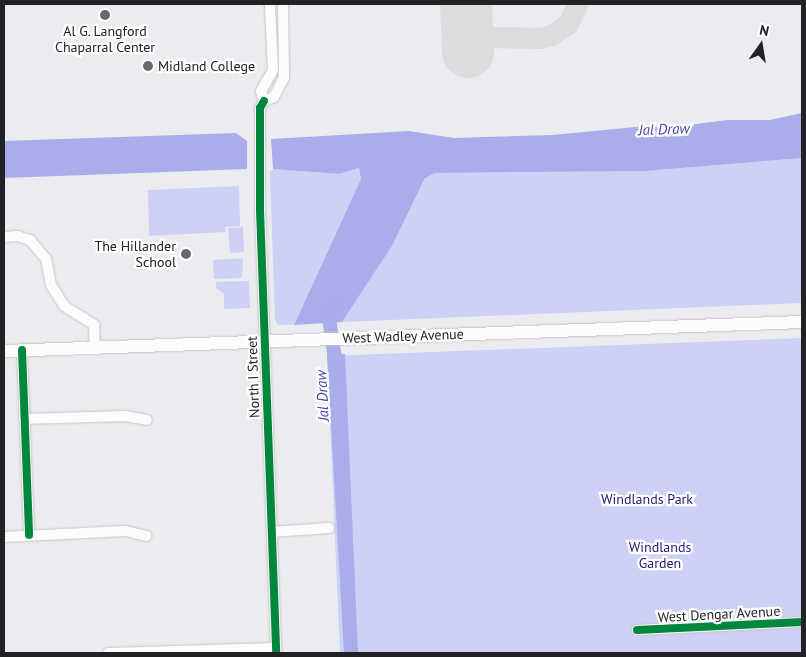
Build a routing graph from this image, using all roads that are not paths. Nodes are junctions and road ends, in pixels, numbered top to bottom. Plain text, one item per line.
1 (270, 4) edge
2 (283, 4) edge
3 (264, 101) junction
4 (4, 237) edge
5 (802, 322) edge
6 (264, 341) junction
7 (95, 348) junction
8 (22, 350) junction
9 (4, 351) edge
10 (24, 419) junction
11 (146, 420) dead end
12 (329, 528) dead end
13 (272, 532) junction
14 (29, 535) junction
15 (146, 536) dead end
16 (4, 537) edge
17 (802, 622) edge
18 (637, 630) dead end
19 (276, 651) edge
20 (108, 653) edge

1 - 3 street, North I Street
2 - 3 street
3 - 6 street, North I Street
4 - 7 street
5 - 6 main road, West Wadley Avenue
6 - 7 main road, West Wadley Avenue
6 - 13 street, North I Street
7 - 8 main road, West Wadley Avenue
8 - 9 main road, West Wadley Avenue
8 - 10 street
10 - 11 street
10 - 14 street
12 - 13 street
13 - 19 street, North I Street
14 - 15 street
14 - 16 street
17 - 18 street, West Dengar Avenue
19 - 20 street

